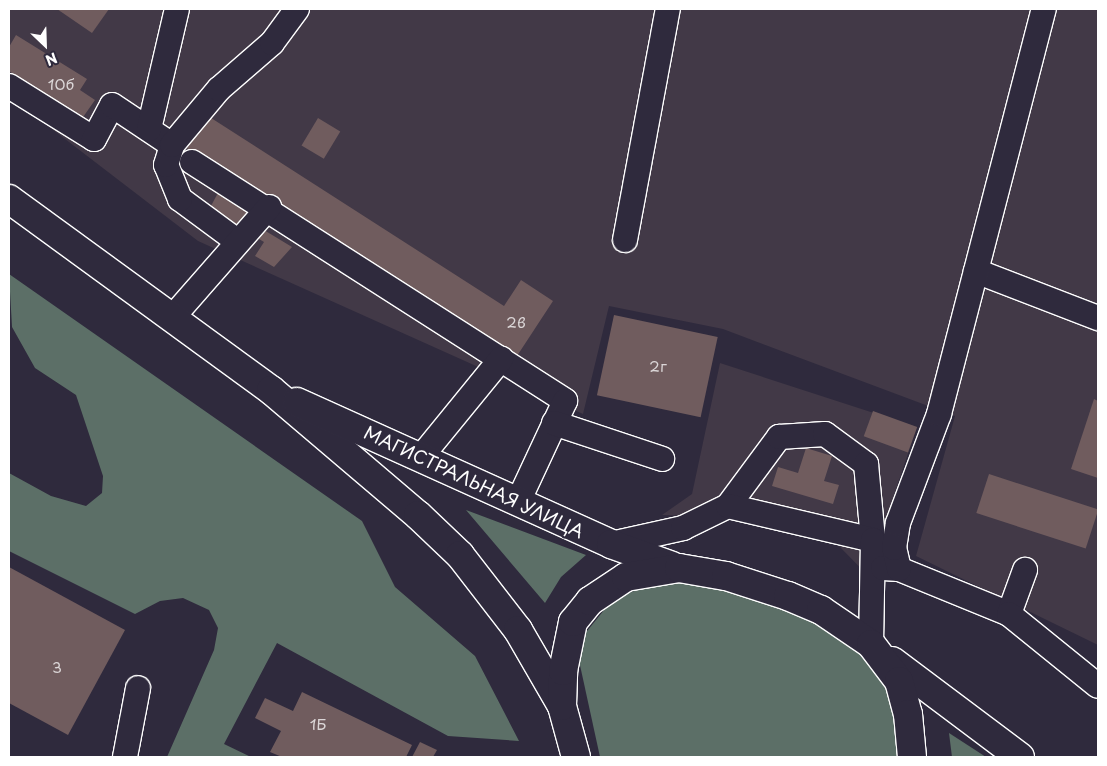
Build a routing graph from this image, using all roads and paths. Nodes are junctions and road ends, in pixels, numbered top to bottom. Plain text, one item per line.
1 (177, 9) edge
2 (297, 9) edge
3 (668, 9) edge
4 (1044, 9) edge
5 (9, 86) edge
6 (149, 130) junction
7 (172, 145) junction
8 (192, 162) dead end
9 (11, 206) edge
10 (268, 207) junction
11 (625, 240) dead end
12 (237, 241) junction
13 (976, 271) junction
14 (1098, 318) edge
15 (171, 319) junction
16 (501, 359) junction
17 (271, 390) junction
18 (554, 423) junction
19 (421, 457) junction
20 (662, 459) dead end
21 (518, 502) junction
22 (728, 506) junction
23 (872, 540) junction
24 (611, 544) junction
25 (872, 567) junction
26 (679, 568) junction
27 (899, 569) junction
28 (1025, 570) dead end
29 (1009, 614) junction
30 (871, 644) junction
31 (1098, 686) edge
32 (138, 688) dead end
33 (562, 706) junction
34 (125, 757) edge
35 (576, 757) edge
36 (912, 757) edge
37 (1020, 757) edge

1 - 6 street
2 - 7 street
3 - 11 street
4 - 13 street
5 - 6 street
6 - 7 street
7 - 12 street
8 - 10 street
9 - 15 main road, МАГИСТРАЛЬНАЯ УЛИЦА
10 - 12 street
10 - 16 street
12 - 15 street
13 - 14 street
13 - 27 street
15 - 17 main road, МАГИСТРАЛЬНАЯ УЛИЦА
16 - 18 street
16 - 19 street
17 - 19 main road, МАГИСТРАЛЬНАЯ УЛИЦА
17 - 33 main road, МАГИСТРАЛЬНАЯ УЛИЦА
18 - 20 street
18 - 21 street
19 - 21 main road, МАГИСТРАЛЬНАЯ УЛИЦА
21 - 24 main road, МАГИСТРАЛЬНАЯ УЛИЦА
22 - 23 street
22 - 23 street
22 - 24 street
23 - 25 street
24 - 26 main road, МАГИСТРАЛЬНАЯ УЛИЦА
25 - 27 street
25 - 30 street
26 - 30 main road
26 - 33 main road
27 - 29 street
28 - 29 street
29 - 31 street
30 - 36 main road
30 - 37 main road
32 - 34 street
33 - 35 main road

